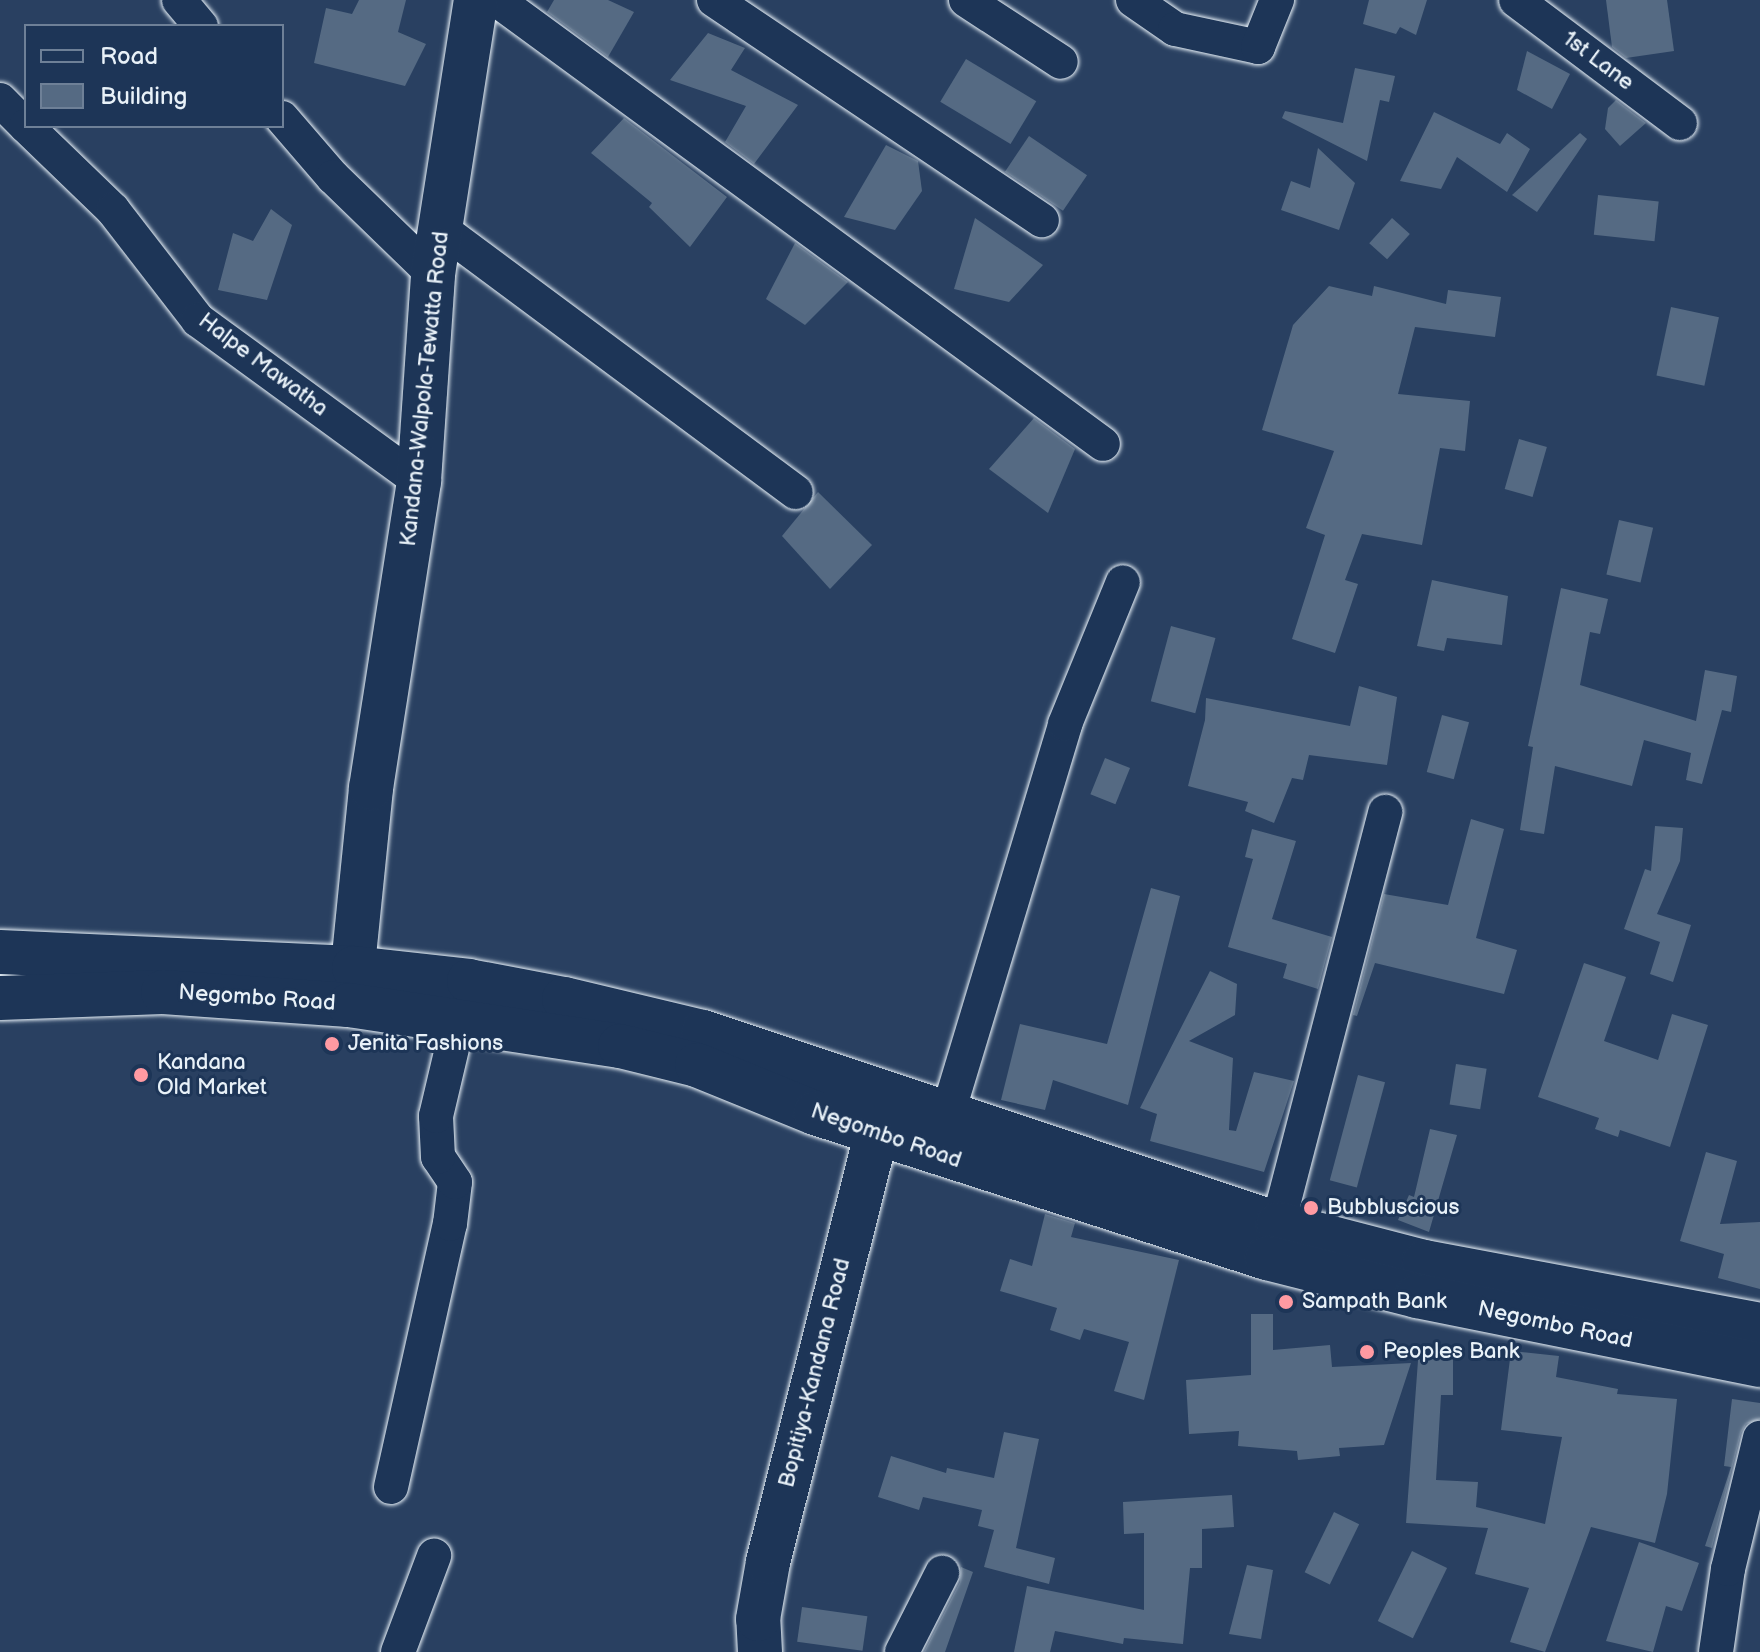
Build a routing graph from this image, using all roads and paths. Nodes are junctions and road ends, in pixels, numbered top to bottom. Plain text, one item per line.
1 (179, 0) edge
2 (476, 0) edge
3 (497, 0) edge
4 (714, 0) edge
5 (966, 0) edge
6 (1133, 0) edge
7 (1277, 0) edge
8 (1516, 0) edge
9 (199, 24) edge
10 (1061, 62) dead end
11 (0, 100) edge
12 (284, 120) edge
13 (1680, 123) dead end
14 (24, 124) edge
15 (28, 128) edge
16 (1042, 220) dead end
17 (440, 228) junction
18 (433, 274) junction
19 (1103, 444) dead end
20 (419, 481) junction
21 (796, 492) dead end
22 (1123, 582) dead end
23 (1385, 812) dead end
24 (0, 952) edge
25 (351, 986) junction
26 (0, 998) edge
27 (459, 1019) junction
28 (880, 1114) junction
29 (947, 1116) junction
30 (1278, 1224) junction
31 (1760, 1325) edge
32 (1760, 1365) edge
33 (1760, 1438) edge
34 (391, 1487) dead end
35 (434, 1556) dead end
36 (942, 1573) dead end
37 (398, 1652) edge
38 (760, 1652) edge
39 (902, 1652) edge
40 (1716, 1652) edge

1 - 9 street
2 - 17 main road, Kandana-Walpola-Tewatta Road
3 - 19 street
4 - 16 street
5 - 10 street
6 - 7 street
8 - 13 street, 1st Lane
11 - 14 street, Halpe Mawatha
12 - 18 street
15 - 20 street, Halpe Mawatha
17 - 18 main road, Kandana-Walpola-Tewatta Road
17 - 21 street
18 - 20 main road, Kandana-Walpola-Tewatta Road
20 - 25 main road, Kandana-Walpola-Tewatta Road
22 - 29 street
23 - 30 street
24 - 25 main road, Negombo Road
25 - 26 main road, Negombo Road
25 - 27 main road, Negombo Road
25 - 28 main road, Negombo Road
27 - 28 main road, Negombo Road
27 - 34 street
28 - 29 main road, Negombo Road
28 - 32 main road, Negombo Road
28 - 38 main road, Bopitiya-Kandana Road
29 - 30 main road, Negombo Road
30 - 31 main road, Negombo Road
33 - 40 street
35 - 37 street
36 - 39 street

